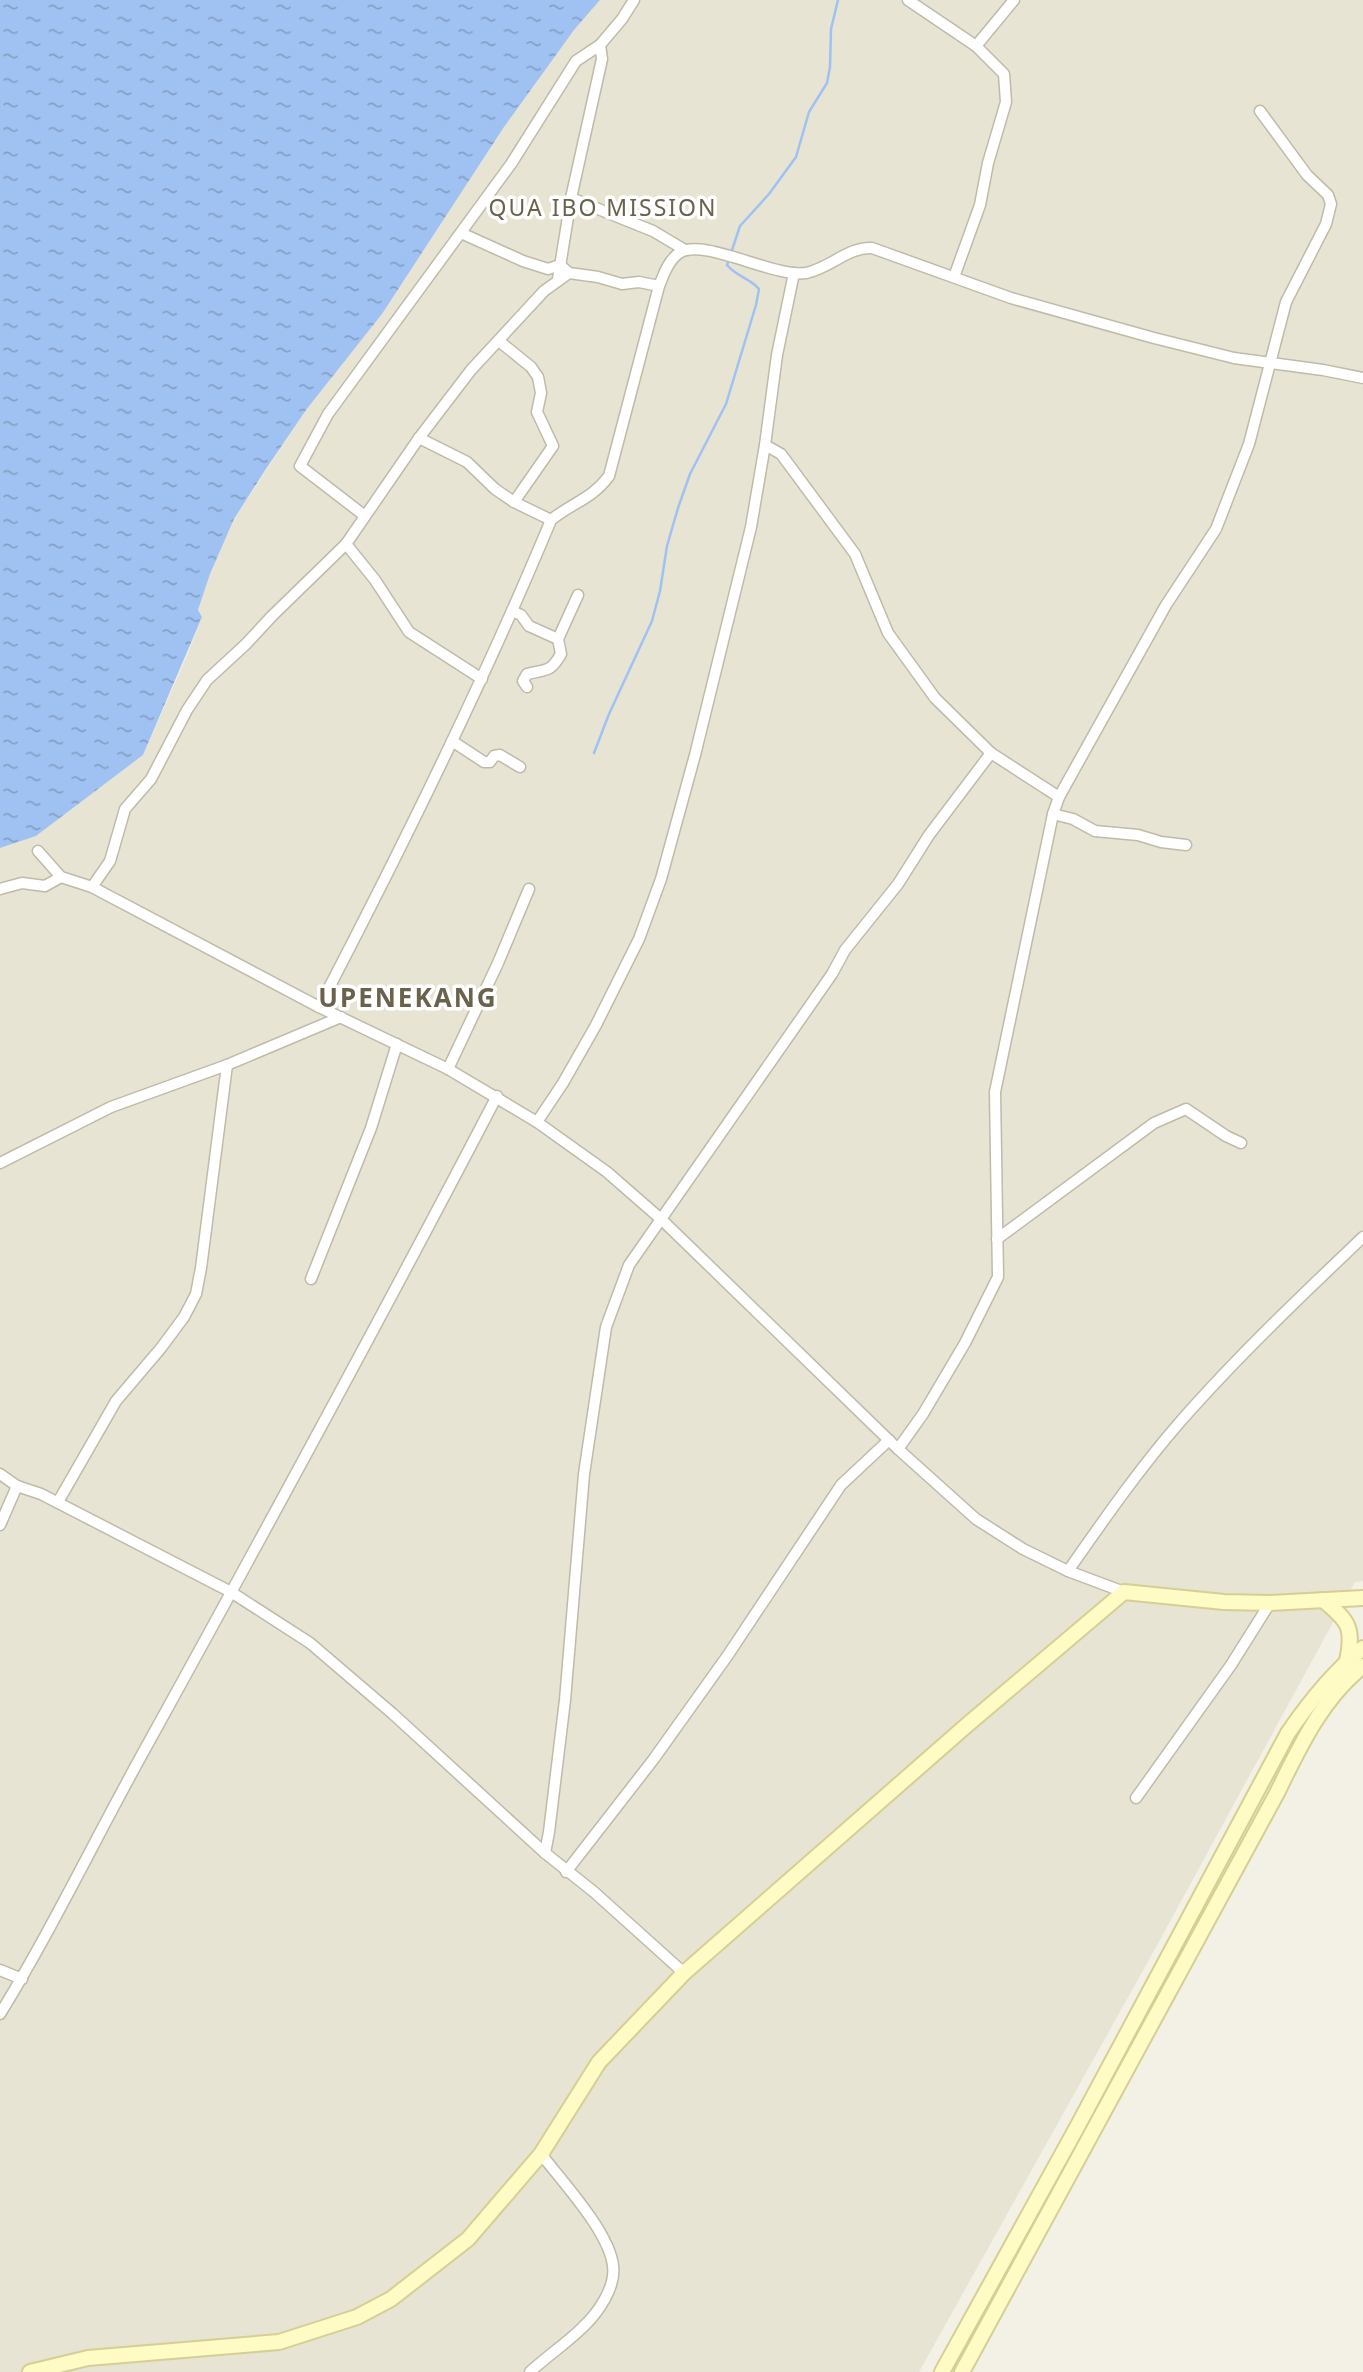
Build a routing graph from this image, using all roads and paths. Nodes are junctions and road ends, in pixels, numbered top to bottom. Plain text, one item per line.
1 (634, 0) edge
2 (908, 0) edge
3 (1014, 0) edge
4 (600, 46) junction
5 (975, 46) junction
6 (1260, 111) dead end
7 (571, 198) junction
8 (461, 233) junction
9 (685, 250) junction
10 (559, 265) junction
11 (569, 273) junction
12 (794, 273) junction
13 (954, 277) junction
14 (558, 279) junction
15 (659, 286) junction
16 (499, 341) junction
17 (1271, 365) junction
18 (1363, 379) edge
19 (419, 438) junction
20 (765, 445) junction
21 (513, 502) junction
22 (365, 516) junction
23 (551, 520) junction
24 (346, 544) junction
25 (578, 595) dead end
26 (512, 611) junction
27 (558, 639) junction
28 (482, 678) junction
29 (527, 687) dead end
30 (452, 741) junction
31 (991, 753) junction
32 (520, 767) dead end
33 (1059, 797) junction
34 (1053, 814) junction
35 (1186, 845) dead end
36 (38, 851) dead end
37 (61, 877) junction
38 (92, 887) junction
39 (529, 888) dead end
40 (0, 889) edge
41 (319, 1007) junction
42 (341, 1017) junction
43 (397, 1044) junction
44 (227, 1065) junction
45 (448, 1069) junction
46 (498, 1096) junction
47 (537, 1122) junction
48 (1241, 1143) dead end
49 (0, 1163) edge
50 (662, 1220) junction
51 (1363, 1237) edge
52 (997, 1239) junction
53 (311, 1279) dead end
54 (889, 1440) junction
55 (898, 1449) junction
56 (0, 1474) edge
57 (17, 1486) junction
58 (58, 1502) junction
59 (0, 1525) edge
60 (1068, 1571) junction
61 (231, 1592) junction
62 (1124, 1592) junction
63 (1363, 1598) edge
64 (1323, 1600) junction
65 (1270, 1603) junction
66 (1363, 1648) edge
67 (1347, 1661) junction
68 (1363, 1667) edge
69 (1136, 1798) dead end
70 (1260, 1824) junction
71 (1239, 1827) junction
72 (545, 1853) junction
73 (566, 1872) junction
74 (0, 1970) edge
75 (684, 1973) junction
76 (22, 1979) junction
77 (0, 2014) edge
78 (541, 2154) junction
79 (30, 2372) edge
80 (530, 2372) edge
81 (942, 2372) edge
82 (962, 2372) edge

1 - 4 street
2 - 5 street
3 - 5 street
4 - 7 street
4 - 8 street
5 - 13 street
6 - 17 street
7 - 9 street
7 - 10 street
8 - 10 street
8 - 22 street
9 - 12 street
9 - 15 street
10 - 11 street
10 - 14 street
11 - 14 street
11 - 15 street
12 - 13 street
12 - 20 street
13 - 17 street
14 - 16 street
15 - 23 street
16 - 19 street
16 - 21 street
17 - 18 street
17 - 33 street
19 - 21 street
19 - 22 street
20 - 31 street
20 - 47 street
21 - 23 street
22 - 24 street
23 - 26 street
24 - 28 street
24 - 38 street
25 - 27 street
26 - 27 street
26 - 28 street
27 - 29 street
28 - 30 street
30 - 32 street
30 - 41 street
31 - 33 street
31 - 50 street
33 - 34 street
34 - 35 street
34 - 52 street
36 - 37 street
37 - 38 street
37 - 40 street
38 - 41 street
39 - 45 street
41 - 42 street
42 - 43 street
42 - 44 street
43 - 45 street
43 - 53 street
44 - 49 street
44 - 58 street
45 - 46 street
46 - 47 street
46 - 61 street
47 - 50 street
48 - 52 street
50 - 54 street
50 - 72 street
51 - 60 street
52 - 55 street
54 - 55 street
54 - 73 street
55 - 60 street
56 - 57 street
57 - 58 street
57 - 59 street
58 - 61 street
60 - 62 street
61 - 72 street
61 - 76 street
62 - 65 main road
62 - 75 main road
63 - 64 main road
64 - 65 main road
64 - 67 main road
65 - 69 street
66 - 67 main road
67 - 71 main road
68 - 70 main road
70 - 71 main road
70 - 82 main road
71 - 81 main road
72 - 73 street
73 - 75 street
74 - 76 street
75 - 78 main road
76 - 77 street
78 - 79 main road
78 - 80 street

